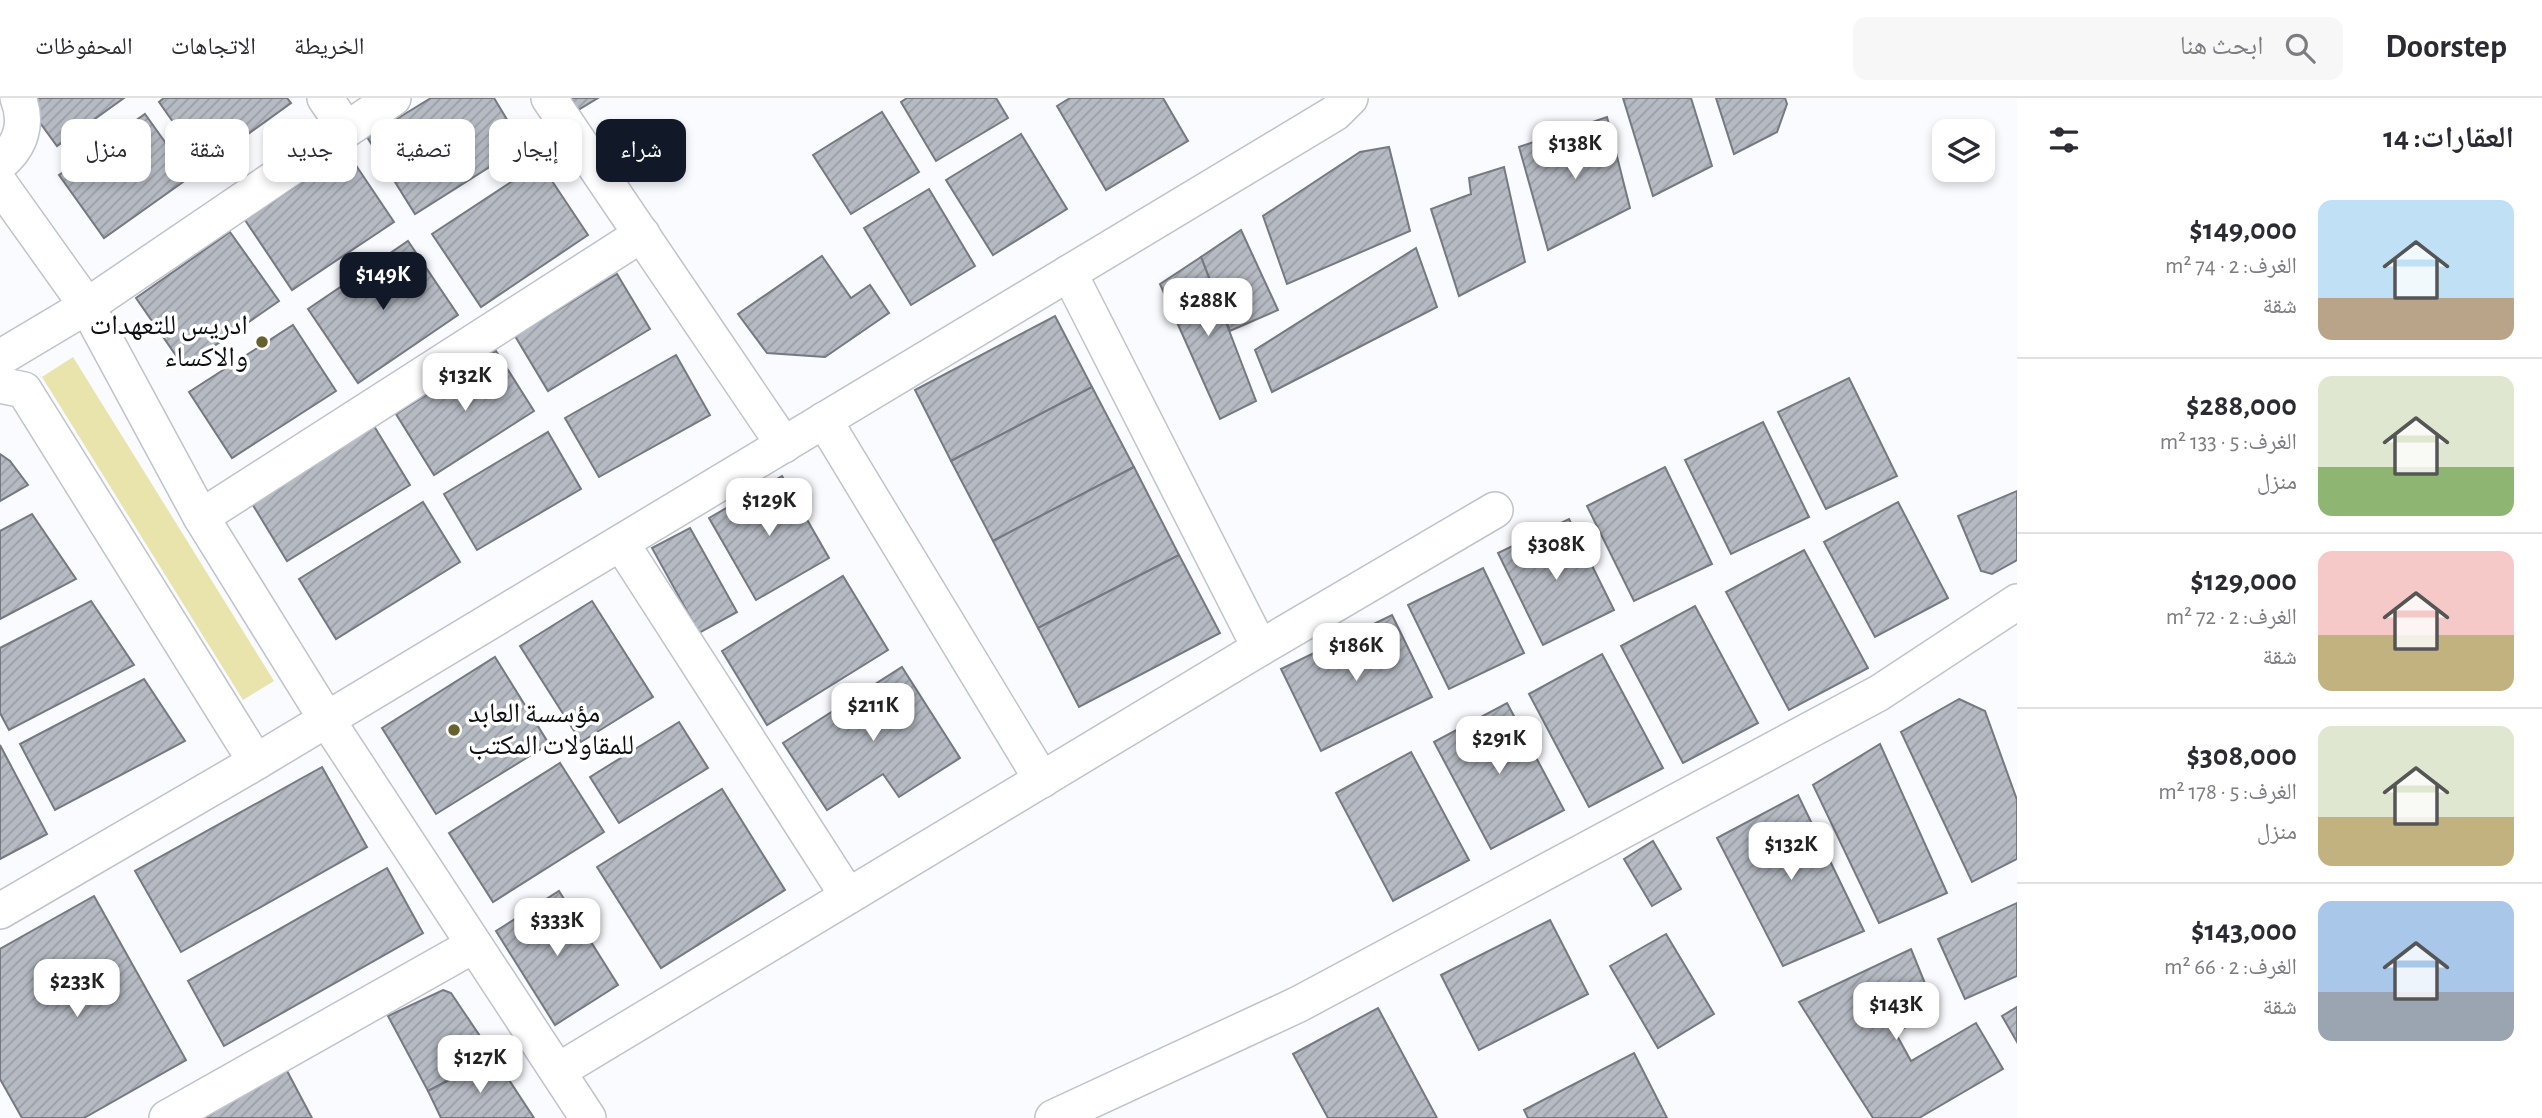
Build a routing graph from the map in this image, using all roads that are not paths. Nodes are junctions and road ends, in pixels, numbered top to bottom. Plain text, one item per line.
1 (18, 98) edge
2 (325, 98) edge
3 (393, 98) edge
4 (549, 98) edge
5 (1350, 98) edge
6 (339, 119) edge
7 (357, 122) edge
8 (0, 163) edge
9 (268, 182) edge
10 (0, 184) edge
11 (642, 234) junction
12 (1069, 273) junction
13 (87, 306) junction
14 (0, 358) edge
15 (0, 385) edge
16 (824, 420) junction
17 (784, 445) junction
18 (1494, 510) dead end
19 (201, 517) junction
20 (621, 543) junction
21 (2017, 602) edge
22 (1260, 648) junction
23 (327, 720) junction
24 (256, 762) junction
25 (1042, 780) junction
26 (848, 897) junction
27 (0, 911) edge
28 (474, 945) junction
29 (558, 1071) junction
30 (167, 1118) edge
31 (588, 1118) edge
32 (1053, 1118) edge

1 - 8 street
2 - 6 street
3 - 7 street
4 - 11 street
5 - 12 street
9 - 13 street
10 - 13 street
11 - 17 street
11 - 19 street
12 - 16 street
12 - 22 street
13 - 14 street
13 - 19 street
15 - 24 street
16 - 17 street
16 - 25 street
17 - 20 street
18 - 22 street
19 - 23 street
20 - 23 street
20 - 26 street
21 - 32 street
22 - 25 street
23 - 24 street
23 - 28 street
24 - 27 street
25 - 26 street
26 - 29 street
28 - 29 street
28 - 30 street
29 - 31 street

